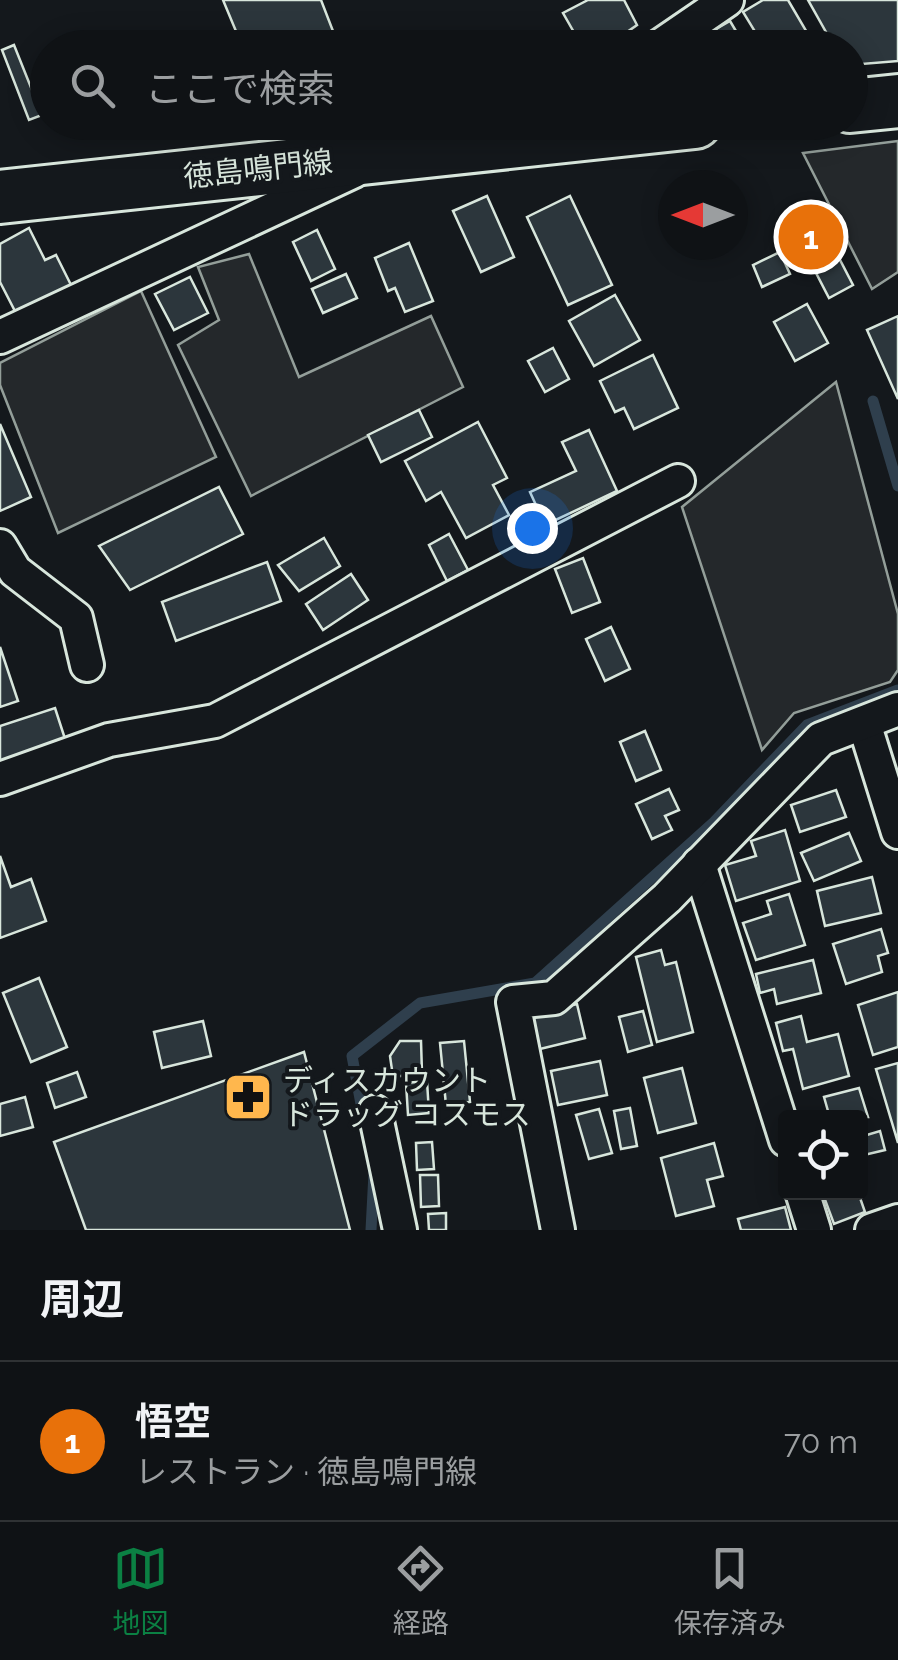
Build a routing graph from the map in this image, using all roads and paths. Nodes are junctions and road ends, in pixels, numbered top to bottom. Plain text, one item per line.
1 (728, 0) edge
2 (684, 30) edge
3 (898, 101) edge
4 (868, 104) edge
5 (485, 140) edge
6 (388, 156) junction
7 (0, 197) edge
8 (0, 337) edge
9 (678, 480) dead end
10 (0, 546) edge
11 (88, 665) dead end
12 (898, 708) edge
13 (864, 723) junction
14 (0, 779) edge
15 (898, 832) edge
16 (699, 864) junction
17 (375, 1112) dead end
18 (778, 1115) edge
19 (805, 1200) edge
20 (898, 1221) edge
21 (400, 1230) edge
22 (558, 1230) edge
23 (814, 1230) edge
24 (872, 1230) edge

1 - 2 street
3 - 4 main road
5 - 6 main road, 徳島鳴門線
6 - 7 main road, 徳島鳴門線
6 - 8 street
9 - 14 street
10 - 11 street
12 - 13 street
13 - 15 street
13 - 16 street
16 - 18 street
16 - 22 street
17 - 21 street
19 - 23 street
20 - 24 street

